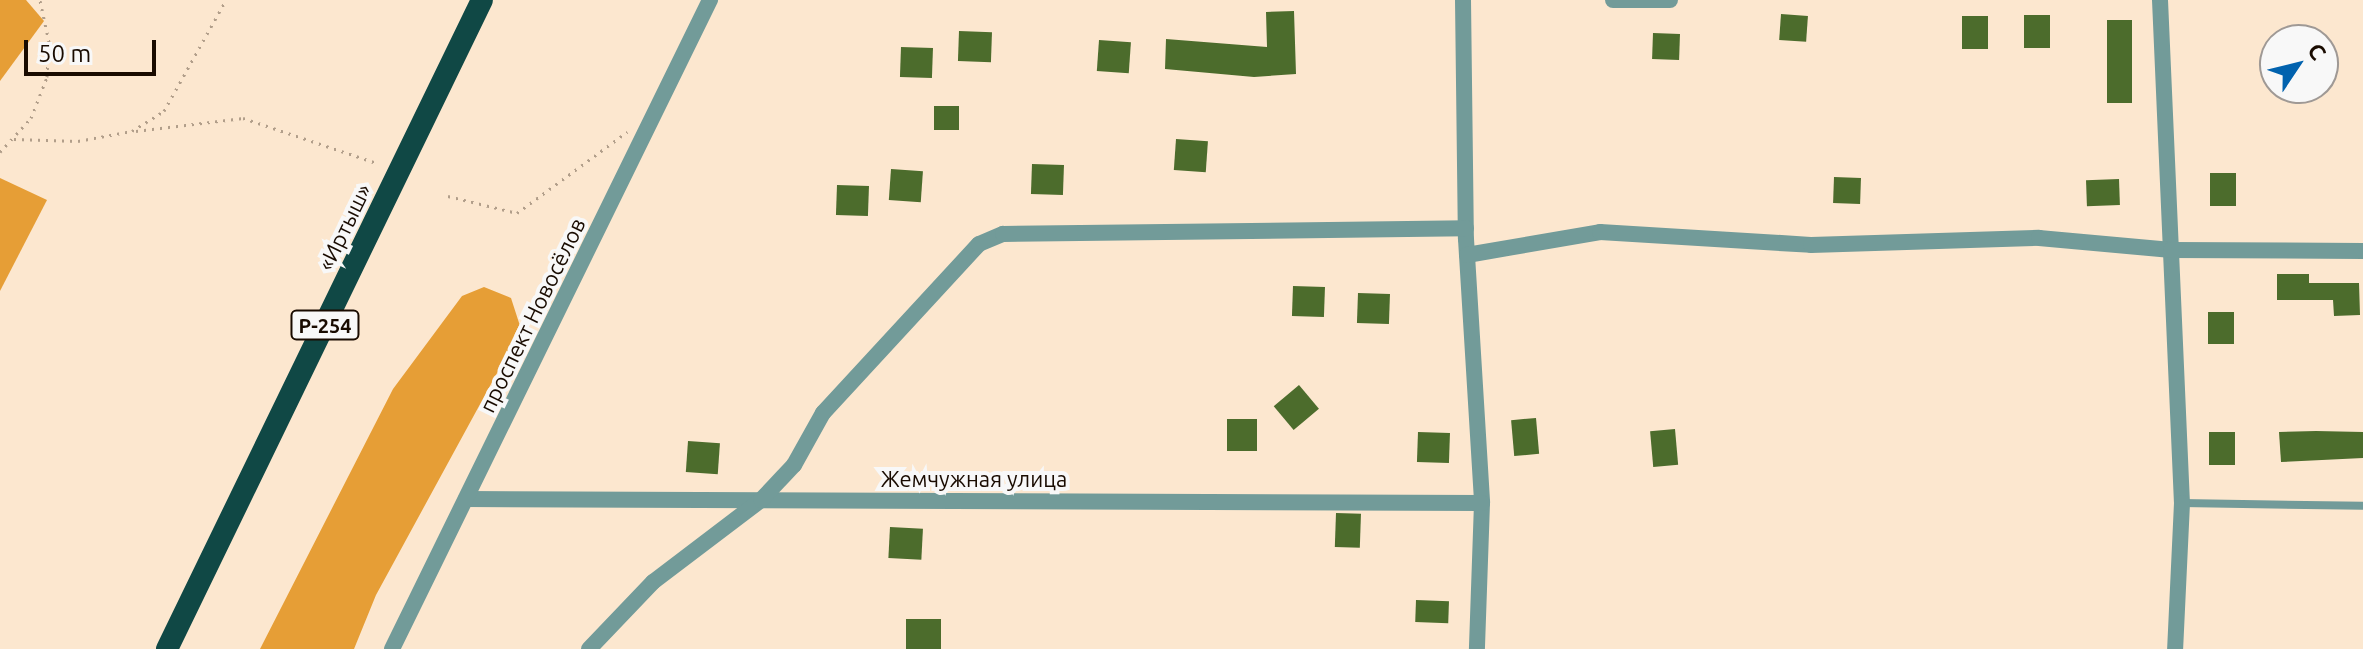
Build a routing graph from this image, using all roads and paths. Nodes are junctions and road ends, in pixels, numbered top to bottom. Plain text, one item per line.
1 (40, 0) edge
2 (226, 0) edge
3 (482, 0) edge
4 (710, 0) edge
5 (1463, 0) edge
6 (1613, 0) edge
7 (1670, 0) edge
8 (2160, 0) edge
9 (651, 125) junction
10 (132, 131) junction
11 (14, 139) junction
12 (0, 152) edge
13 (377, 163) dead end
14 (448, 196) dead end
15 (1466, 228) junction
16 (2171, 250) junction
17 (2363, 251) edge
18 (1467, 255) junction
19 (466, 499) junction
20 (761, 500) junction
21 (1482, 503) junction
22 (2182, 503) junction
23 (2363, 506) edge
24 (230, 522) junction
25 (157, 649) edge
26 (167, 649) edge
27 (392, 649) edge
28 (589, 649) edge
29 (1477, 649) edge
30 (2175, 649) edge

1 - 11 path
2 - 10 path
3 - 24 highway, «Иртыш» / Р-254
4 - 9 street, проспект Новосёлов
5 - 15 street
6 - 7 street
8 - 16 street
9 - 14 path
9 - 19 street, проспект Новосёлов
10 - 11 path
10 - 13 path
11 - 12 path
15 - 18 street
15 - 20 street
16 - 17 street
16 - 18 street
16 - 22 street
18 - 21 street
19 - 20 street, Жемчужная улица
19 - 27 street, проспект Новосёлов
20 - 21 street, Жемчужная улица
20 - 28 street
21 - 29 street
22 - 23 lane
22 - 30 street
24 - 25 lane
24 - 26 highway, «Иртыш» / Р-254

